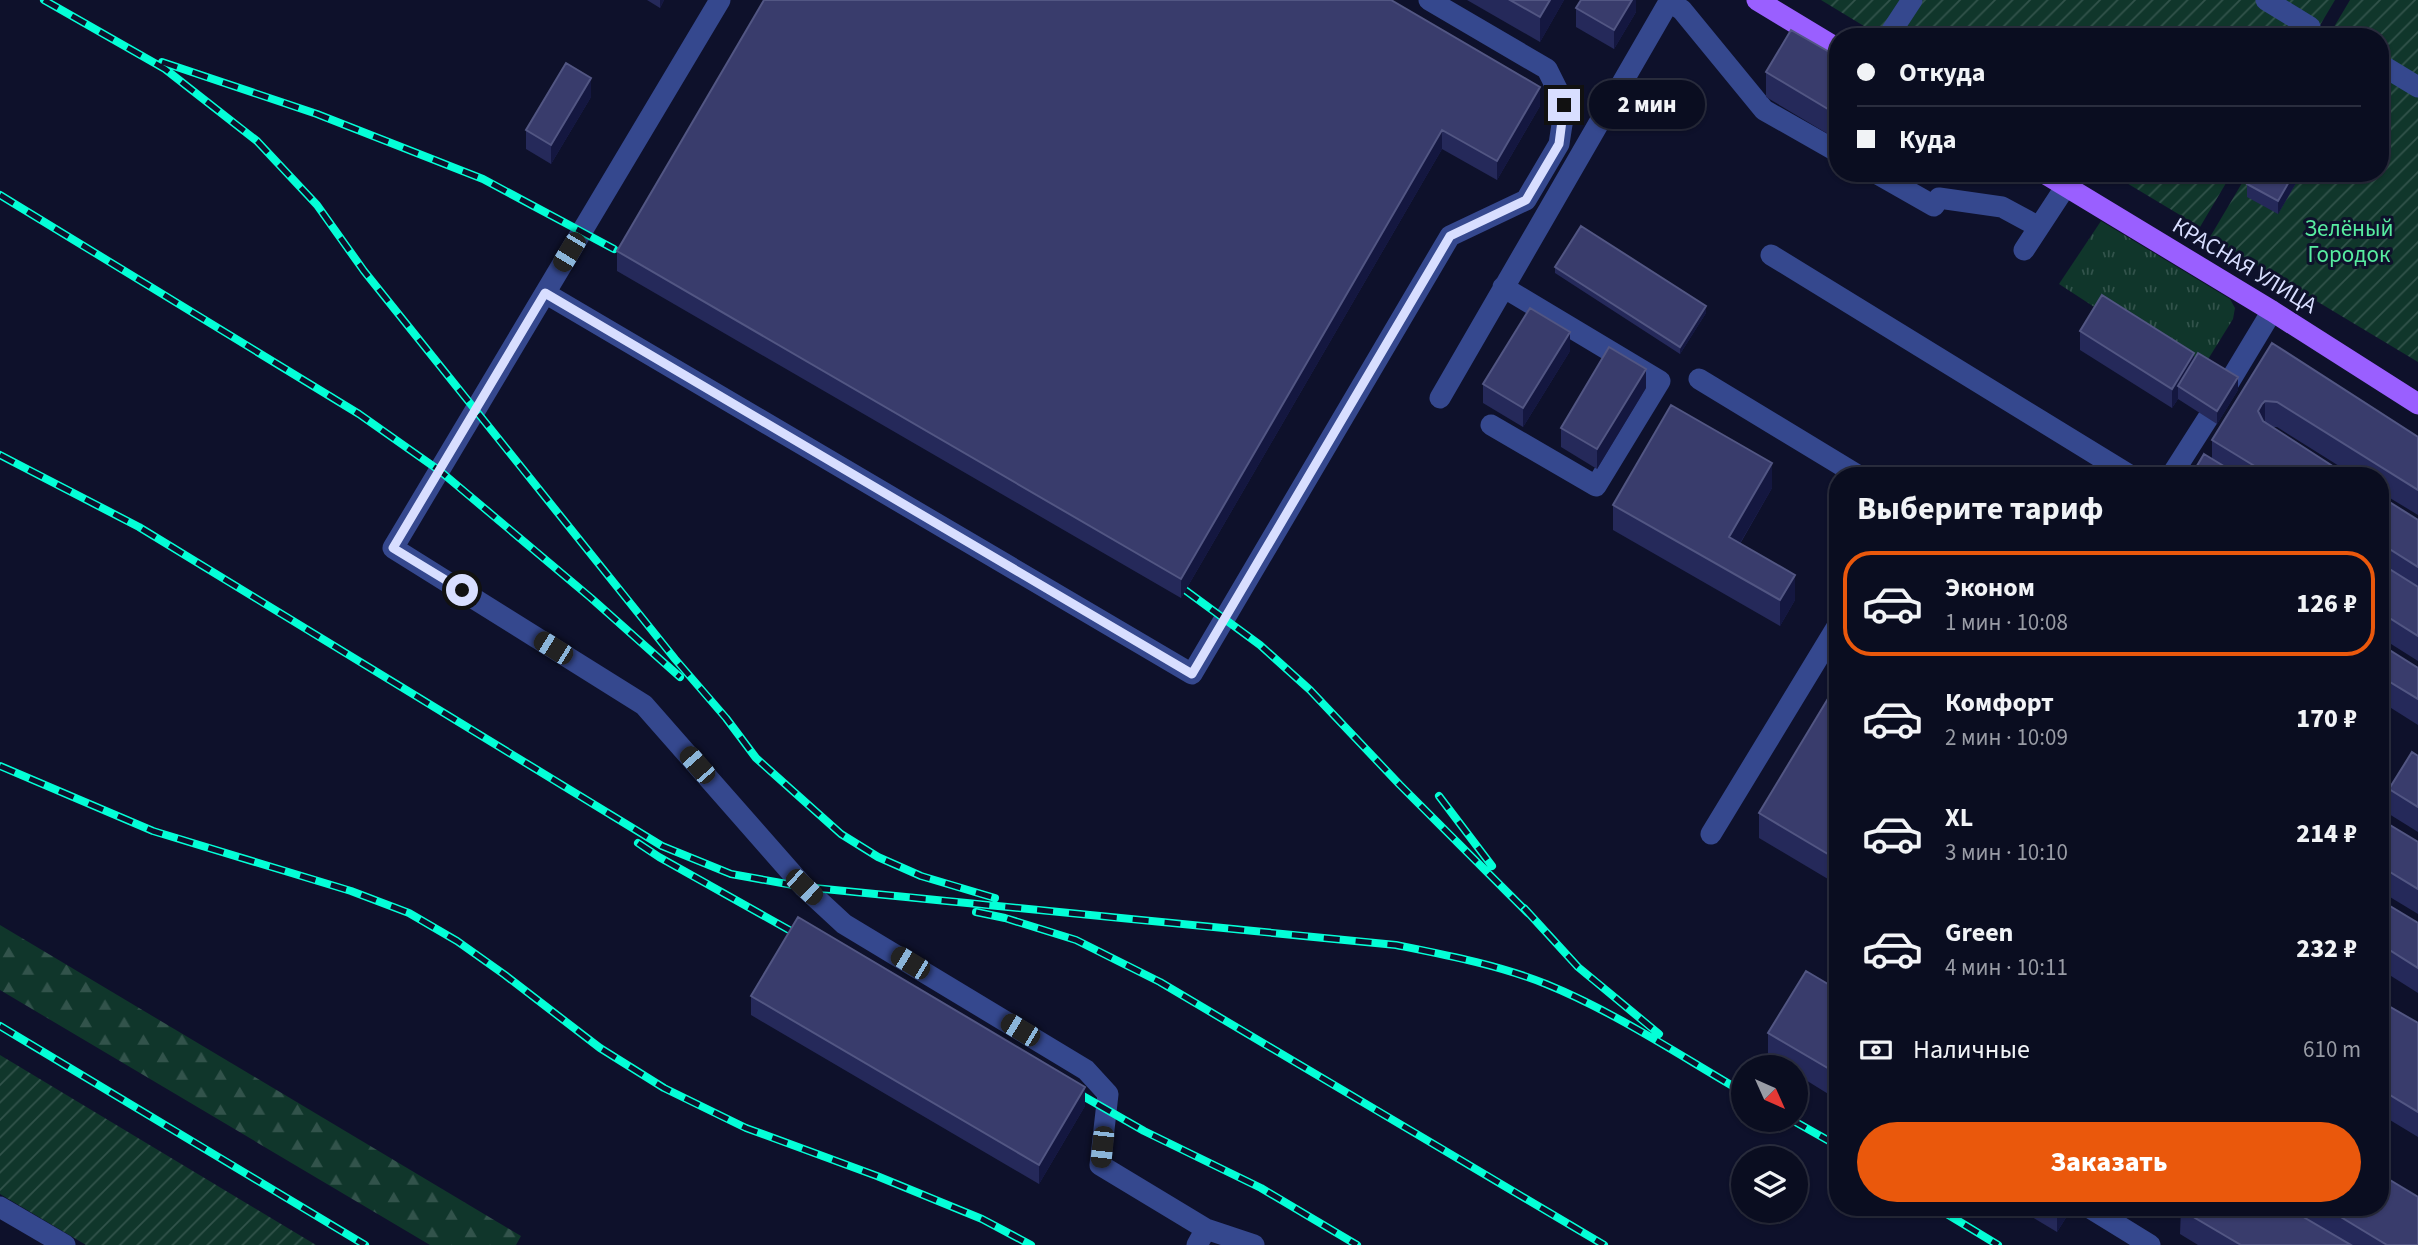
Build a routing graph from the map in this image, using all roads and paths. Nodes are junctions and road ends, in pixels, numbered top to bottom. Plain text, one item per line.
1 (720, 0) edge
2 (1429, 0) edge
3 (1757, 0) edge
4 (1912, 0) edge
5 (2266, 0) edge
6 (1670, 1) edge
7 (2310, 27) dead end
8 (1894, 28) edge
9 (1829, 44) edge
10 (2389, 69) edge
11 (2418, 87) edge
12 (1829, 147) edge
13 (1892, 182) edge
14 (2059, 182) edge
15 (2066, 186) junction
16 (2039, 227) junction
17 (2024, 250) dead end
18 (1771, 255) dead end
19 (1503, 287) junction
20 (545, 293) junction
21 (2273, 311) junction
22 (1699, 379) dead end
23 (2228, 384) edge
24 (1440, 398) dead end
25 (2418, 404) edge
26 (2208, 418) edge
27 (1491, 425) dead end
28 (1844, 467) edge
29 (2116, 467) edge
30 (2177, 467) edge
31 (1829, 640) edge
32 (1711, 834) dead end
33 (0, 1207) edge
34 (2103, 1216) edge
35 (1201, 1237) edge
36 (65, 1245) edge
37 (1254, 1245) edge
38 (2150, 1245) edge

1 - 20 street
2 - 20 street
3 - 9 main road
4 - 8 street
5 - 7 street
6 - 12 street
6 - 19 street
10 - 11 street
13 - 16 street
14 - 15 main road, КРАСНАЯ УЛИЦА
15 - 16 street
15 - 21 main road, КРАСНАЯ УЛИЦА
16 - 17 street
18 - 29 street
19 - 24 street
19 - 27 street
20 - 35 street
21 - 23 street
21 - 25 main road, КРАСНАЯ УЛИЦА
22 - 28 street
26 - 30 street
31 - 32 street
33 - 36 street
34 - 38 street
35 - 37 street

